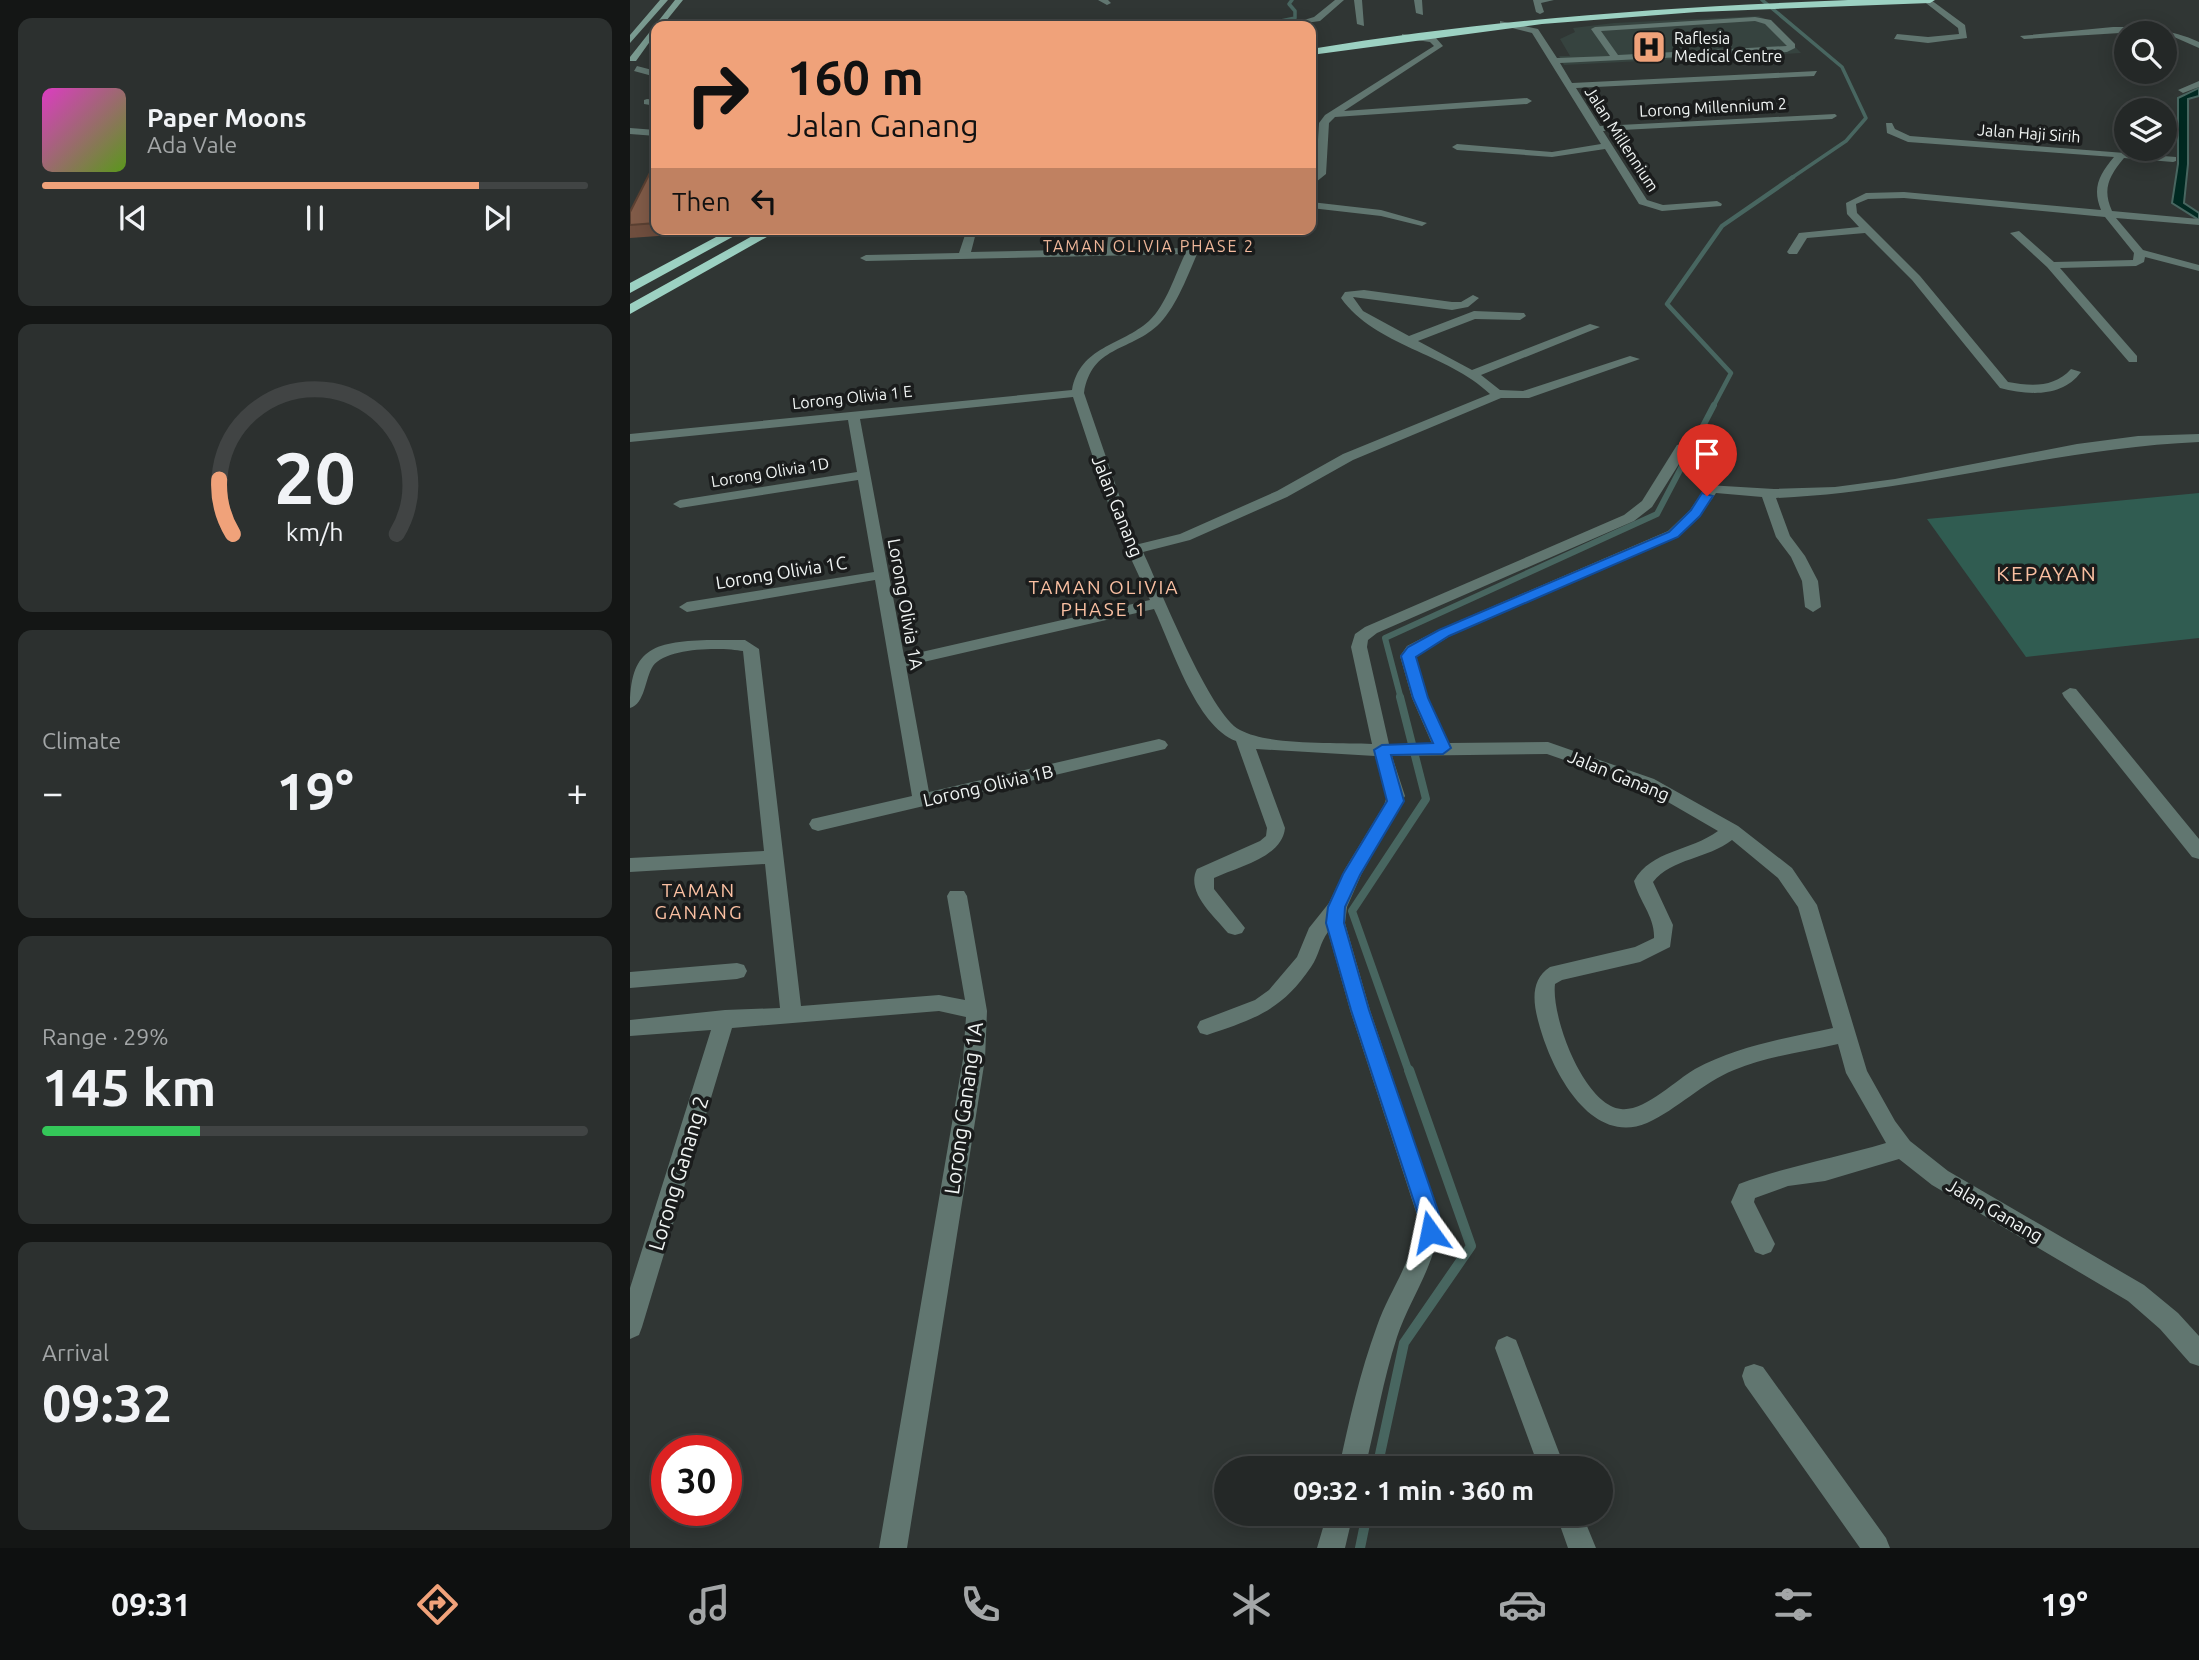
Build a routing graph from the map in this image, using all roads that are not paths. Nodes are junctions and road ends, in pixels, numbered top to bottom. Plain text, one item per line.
1 (664, 0) edge
2 (679, 0) edge
3 (1340, 0) edge
4 (1358, 0) edge
5 (1418, 0) edge
6 (1550, 0) edge
7 (1737, 0) edge
8 (1928, 0) edge
9 (1540, 12) junction
10 (1420, 13) dead end
11 (1557, 18) junction
12 (662, 21) edge
13 (1309, 21) edge
14 (1503, 23) junction
15 (1361, 24) dead end
16 (1442, 30) junction
17 (1535, 31) junction
18 (651, 34) edge
19 (1405, 36) junction
20 (2024, 36) dead end
21 (1897, 37) dead end
22 (630, 40) edge
23 (1433, 40) junction
24 (1316, 43) edge
25 (2199, 45) edge
26 (1316, 51) edge
27 (1615, 57) junction
28 (631, 59) edge
29 (1553, 61) junction
30 (632, 71) edge
31 (651, 73) edge
32 (1814, 73) dead end
33 (2199, 84) edge
34 (1569, 86) junction
35 (2199, 93) edge
36 (1527, 101) dead end
37 (1331, 114) junction
38 (1832, 116) dead end
39 (1889, 125) dead end
40 (1596, 129) junction
41 (630, 131) edge
42 (651, 133) edge
43 (1607, 145) junction
44 (1457, 147) dead end
45 (2114, 154) edge
46 (2116, 161) edge
47 (1316, 178) edge
48 (1717, 204) dead end
49 (1316, 206) edge
50 (2107, 212) junction
51 (2199, 222) edge
52 (1422, 223) dead end
53 (1868, 230) junction
54 (2015, 233) dead end
55 (730, 235) edge
56 (764, 235) edge
57 (970, 235) edge
58 (1114, 235) edge
59 (1199, 235) edge
60 (1190, 251) junction
61 (1793, 252) dead end
62 (1112, 253) junction
63 (2139, 253) junction
64 (964, 256) junction
65 (866, 258) dead end
66 (2050, 265) junction
67 (2199, 268) edge
68 (630, 289) edge
69 (1473, 298) dead end
70 (630, 310) edge
71 (1520, 316) dead end
72 (1594, 327) dead end
73 (1406, 341) junction
74 (1634, 359) dead end
75 (2133, 359) dead end
76 (2075, 372) dead end
77 (1471, 375) junction
78 (1078, 393) junction
79 (1497, 394) junction
80 (853, 414) junction
81 (630, 438) edge
82 (2199, 438) edge
83 (1682, 448) dead end
84 (865, 475) junction
85 (1768, 495) junction
86 (680, 504) dead end
87 (1135, 550) junction
88 (881, 575) junction
89 (1159, 603) junction
90 (687, 607) dead end
91 (1813, 607) dead end
92 (897, 663) junction
93 (2070, 693) dead end
94 (630, 704) edge
95 (1244, 739) junction
96 (1159, 745) dead end
97 (1437, 748) junction
98 (1387, 750) junction
99 (922, 800) junction
100 (818, 824) dead end
101 (1732, 831) junction
102 (2199, 852) edge
103 (775, 857) junction
104 (630, 865) edge
105 (957, 896) dead end
106 (1337, 907) junction
107 (1235, 928) dead end
108 (737, 971) dead end
109 (630, 980) edge
110 (977, 1011) junction
111 (791, 1012) junction
112 (725, 1018) junction
113 (1207, 1027) dead end
114 (630, 1028) edge
115 (1844, 1034) junction
116 (1902, 1147) junction
117 (1763, 1244) dead end
118 (630, 1327) edge
119 (1507, 1348) dead end
120 (2199, 1354) edge
121 (1754, 1376) dead end
122 (1355, 1456) edge
123 (1548, 1456) edge
124 (1337, 1526) edge
125 (1574, 1526) edge
126 (893, 1548) edge
127 (1331, 1548) edge
128 (1582, 1548) edge
129 (1876, 1548) edge

1 - 22 street
2 - 12 street
3 - 13 street
4 - 15 street
5 - 10 street
6 - 9 street
7 - 9 highway
8 - 11 highway
8 - 21 street
9 - 24 highway
11 - 14 highway
11 - 17 street
14 - 16 highway
14 - 17 street
16 - 19 highway
16 - 23 street
17 - 29 street, Jalan Millennium
18 - 28 street
19 - 23 street
19 - 26 highway
20 - 25 street
23 - 37 street
27 - 27 street
27 - 29 street
28 - 30 street
29 - 34 street, Jalan Millennium
30 - 31 street
32 - 34 street
33 - 35 street
34 - 40 street, Jalan Millennium
36 - 37 street
37 - 47 street
38 - 40 street, Lorong Millennium 2
39 - 45 street, Jalan Haji Sirih
40 - 43 street, Jalan Millennium
41 - 42 street
43 - 44 street
43 - 48 street, Jalan Millennium
46 - 50 street
49 - 52 street
50 - 51 street
50 - 53 street
50 - 63 street
53 - 61 street
53 - 76 street
54 - 66 street
55 - 68 highway
56 - 70 highway
57 - 64 street
58 - 62 street
59 - 60 street
60 - 62 street
60 - 78 street
62 - 64 street
63 - 66 street
63 - 67 street
64 - 65 street
66 - 75 street
69 - 73 street
71 - 73 street
72 - 77 street
73 - 77 street
74 - 79 street
77 - 79 street
78 - 80 street, Lorong Olivia 1 E
78 - 87 street, Jalan Ganang
79 - 87 street
80 - 81 street, Lorong Olivia 1 E
80 - 84 street, Lorong Olivia 1A
82 - 85 street
83 - 98 street
84 - 86 street, Lorong Olivia 1D
84 - 88 street, Lorong Olivia 1A
85 - 91 street
85 - 97 street
87 - 89 street, Jalan Ganang
88 - 90 street, Lorong Olivia 1C
88 - 92 street, Lorong Olivia 1A
89 - 92 street
89 - 95 street, Jalan Ganang
92 - 99 street, Lorong Olivia 1A
93 - 102 street
94 - 103 street
95 - 98 street, Jalan Ganang
95 - 107 street
96 - 99 street, Lorong Olivia 1B
97 - 98 street, Jalan Ganang
97 - 101 street, Jalan Ganang
98 - 106 street
99 - 100 street, Lorong Olivia 1B
101 - 115 street, Jalan Ganang
101 - 115 street
103 - 104 street
103 - 111 street
105 - 110 street
106 - 113 street
106 - 122 street
108 - 109 street
110 - 111 street, Lorong Ganang 1A
110 - 126 street, Lorong Ganang 1A
111 - 112 street, Lorong Ganang 1A
112 - 114 street, Lorong Ganang 1A
112 - 118 street, Lorong Ganang 2
115 - 116 street, Jalan Ganang
116 - 117 street
116 - 120 street, Jalan Ganang
119 - 123 street
121 - 129 street
124 - 127 street
125 - 128 street

